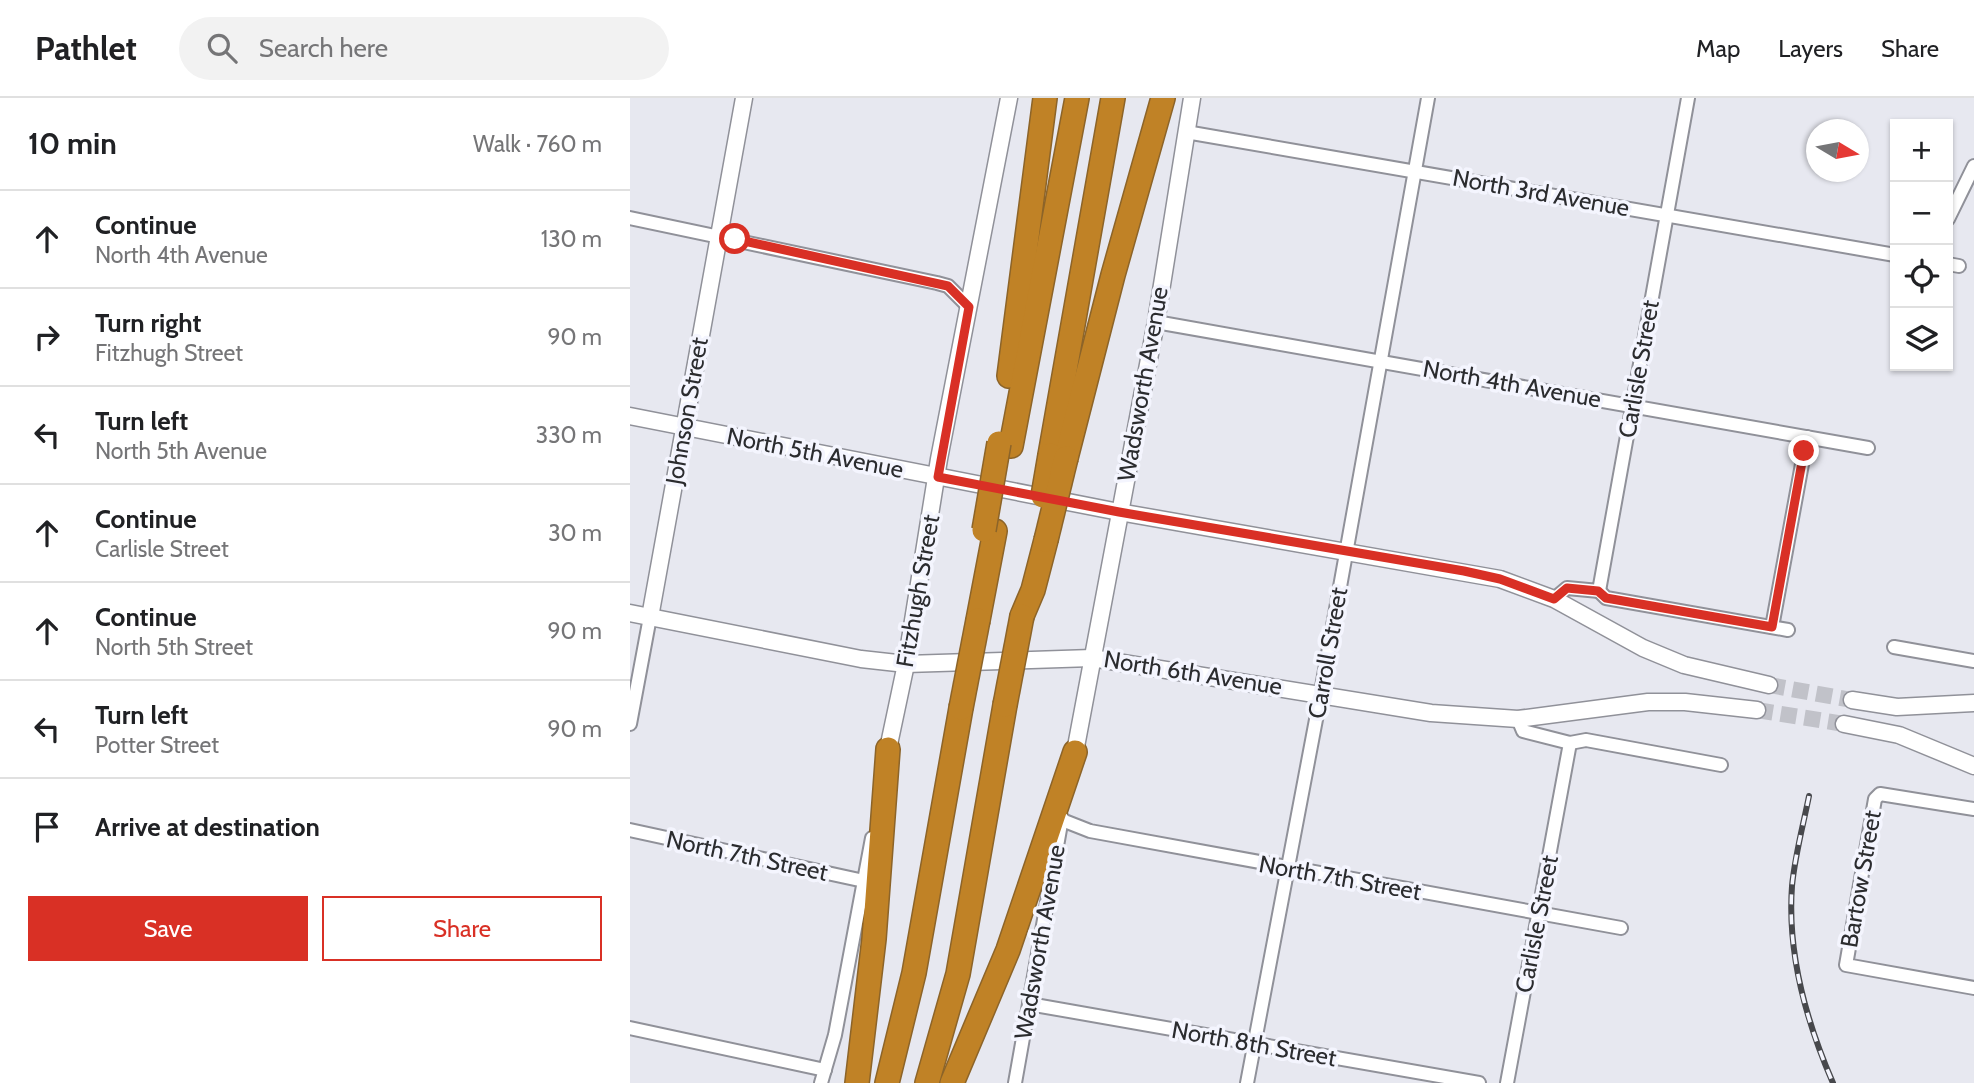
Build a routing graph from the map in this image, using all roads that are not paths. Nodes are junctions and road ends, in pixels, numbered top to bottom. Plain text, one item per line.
1 (744, 98) edge
2 (1009, 98) edge
3 (1045, 98) edge
4 (1077, 98) edge
5 (1113, 98) edge
6 (1163, 98) edge
7 (1192, 98) edge
8 (1427, 98) edge
9 (1688, 98) edge
10 (1186, 132) junction
11 (1974, 166) edge
12 (1414, 172) junction
13 (1953, 209) edge
14 (1667, 215) junction
15 (630, 218) edge
16 (718, 236) junction
17 (1890, 254) edge
18 (969, 307) junction
19 (1156, 322) junction
20 (1380, 361) junction
21 (1633, 405) junction
22 (630, 416) edge
23 (684, 427) junction
24 (1807, 437) junction
25 (1005, 445) junction
26 (1868, 448) dead end
27 (1058, 457) junction
28 (938, 477) junction
29 (1119, 512) junction
30 (1346, 552) junction
31 (1598, 591) junction
32 (1554, 599) junction
33 (630, 613) edge
34 (650, 617) junction
35 (1772, 627) junction
36 (1788, 631) dead end
37 (1894, 647) dead end
38 (1092, 658) junction
39 (1974, 661) edge
40 (906, 664) junction
41 (1769, 685) tunnel mouth
42 (1321, 693) junction
43 (1852, 700) tunnel mouth
44 (1974, 703) edge
45 (1756, 710) tunnel mouth
46 (1518, 719) junction
47 (630, 724) edge
48 (1844, 724) tunnel mouth
49 (1570, 744) junction
50 (888, 748) junction
51 (1075, 752) junction
52 (1721, 765) dead end
53 (1974, 766) edge
54 (1974, 809) edge
55 (1062, 820) junction
56 (630, 830) edge
57 (1288, 869) junction
58 (864, 881) junction
59 (1539, 912) junction
60 (1621, 928) dead end
61 (1974, 988) edge
62 (1029, 1004) junction
63 (630, 1028) edge
64 (1254, 1044) junction
65 (823, 1077) edge
66 (857, 1083) edge
67 (887, 1083) edge
68 (928, 1083) edge
69 (952, 1083) edge
70 (1015, 1083) edge
71 (1247, 1083) edge
72 (1479, 1083) edge
73 (1507, 1083) edge

1 - 16 street, Johnson Street
2 - 18 street, Fitzhugh Street
3 - 25 highway
4 - 25 highway
5 - 27 highway
6 - 27 highway
7 - 10 street, Wadsworth Avenue
8 - 12 street, Carroll Street
9 - 14 street, Carlisle Street
10 - 12 street, North 3rd Avenue
10 - 19 street, Wadsworth Avenue
11 - 13 street
12 - 14 street, North 3rd Avenue
12 - 20 street, Carroll Street
14 - 17 street, North 3rd Avenue
14 - 21 street, Carlisle Street
15 - 16 street
16 - 18 street
16 - 23 street, Johnson Street
18 - 28 street, Fitzhugh Street
19 - 20 street, North 4th Avenue
19 - 29 street, Wadsworth Avenue
20 - 21 street, North 4th Avenue
20 - 30 street, Carroll Street
21 - 24 street, North 4th Avenue
21 - 31 street, Carlisle Street
22 - 23 street, North 5th Avenue
23 - 28 street, North 5th Avenue
23 - 34 street, Johnson Street
24 - 26 street, North 4th Avenue
24 - 35 street
25 - 67 highway, bridge
27 - 68 highway, bridge
28 - 29 street, North 5th Avenue
28 - 40 street, Fitzhugh Street
29 - 30 street, North 5th Avenue
29 - 38 street, Wadsworth Avenue
30 - 32 street, North 5th Avenue
30 - 42 street, Carroll Street
31 - 32 street
31 - 35 street
32 - 41 street, North 5th Avenue
33 - 34 street, North 6th Avenue
34 - 40 street, North 6th Avenue
34 - 47 street, Johnson Street
35 - 36 street
37 - 39 street
38 - 40 street, North 6th Avenue
38 - 42 street, North 6th Avenue
38 - 51 street, Wadsworth Avenue
40 - 50 street, Fitzhugh Street
42 - 46 street, North 6th Avenue
42 - 57 street, Carroll Street
43 - 44 street
45 - 46 street, North 6th Avenue
46 - 49 street
48 - 53 street
49 - 52 street
49 - 59 street, Carlisle Street
50 - 58 street, Fitzhugh Street
50 - 66 highway
51 - 55 street, Wadsworth Avenue
51 - 69 highway
54 - 61 street, Bartow Street
55 - 57 street, North 7th Street
55 - 62 street, Wadsworth Avenue
56 - 58 street, North 7th Street
57 - 59 street, North 7th Street
57 - 64 street, Carroll Street
58 - 65 street, Fitzhugh Street
59 - 60 street, North 7th Street
59 - 73 street, Carlisle Street
62 - 64 street, North 8th Street
62 - 70 street, Wadsworth Avenue
63 - 65 street
64 - 71 street, Carroll Street
64 - 72 street, North 8th Street

